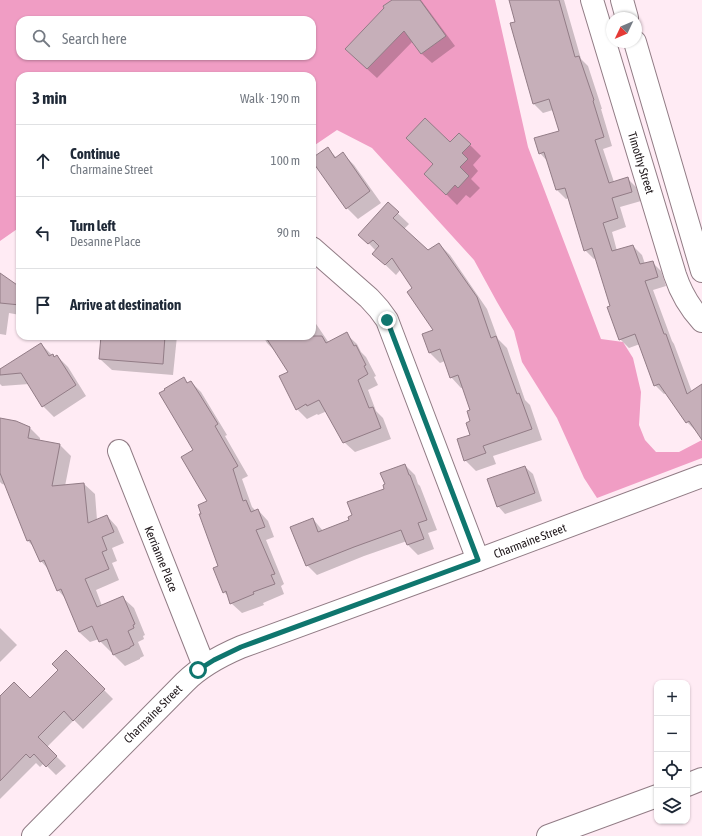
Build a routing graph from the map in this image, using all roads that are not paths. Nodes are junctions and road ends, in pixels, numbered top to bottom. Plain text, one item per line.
1 (592, 0) edge
2 (622, 0) edge
3 (626, 12) edge
4 (636, 48) edge
5 (316, 252) edge
6 (702, 271) edge
7 (702, 321) edge
8 (119, 451) dead end
9 (702, 476) edge
10 (478, 560) junction
11 (204, 666) junction
12 (702, 779) edge
13 (690, 784) edge
14 (654, 797) edge
15 (33, 836) edge
16 (548, 836) edge

1 - 7 street, Timothy Street
2 - 3 street
4 - 6 street
5 - 10 street
8 - 11 street, Kerrianne Place
9 - 10 street, Charmaine Street
10 - 11 street, Charmaine Street
11 - 15 street, Charmaine Street
12 - 13 street
14 - 16 street

